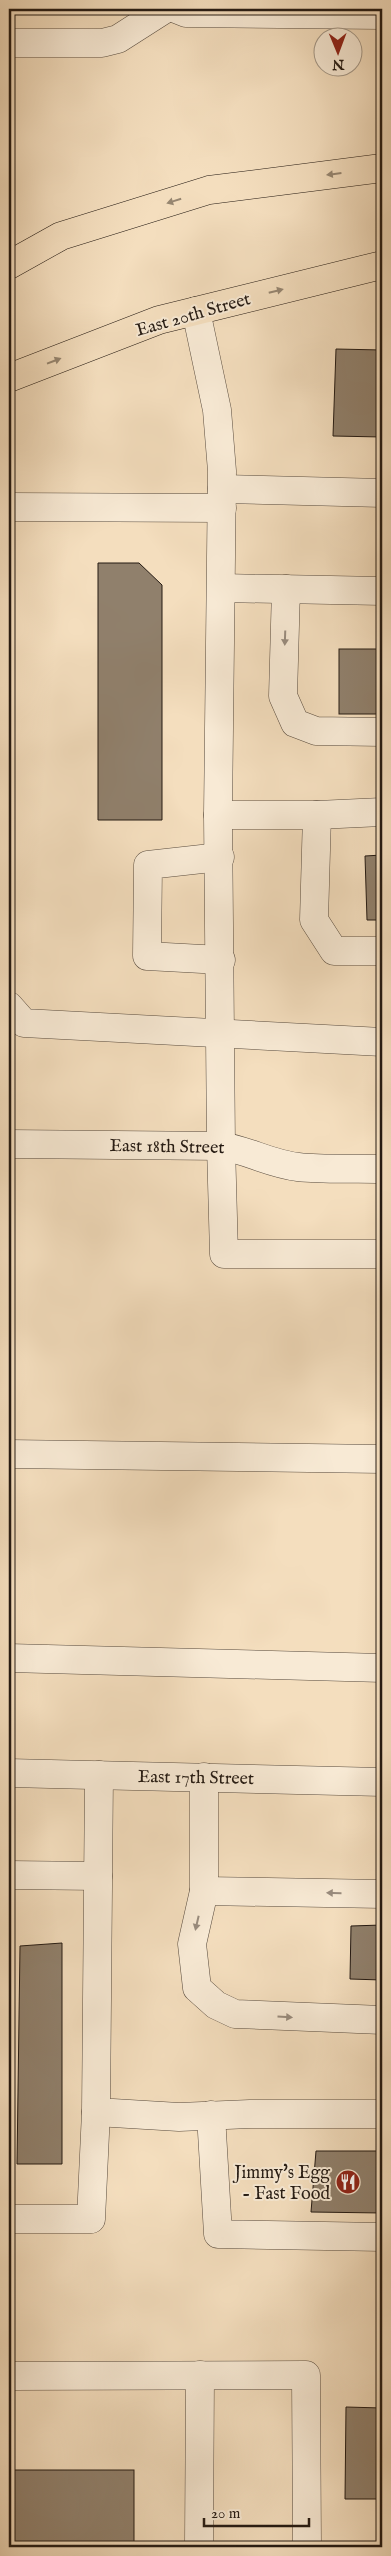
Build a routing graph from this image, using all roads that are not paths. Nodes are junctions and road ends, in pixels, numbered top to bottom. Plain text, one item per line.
1 (165, 9) edge
2 (176, 9) edge
3 (382, 15) edge
4 (9, 43) edge
5 (382, 168) edge
6 (9, 265) edge
7 (382, 265) edge
8 (196, 311) junction
9 (9, 378) edge
10 (382, 493) edge
11 (222, 499) junction
12 (9, 507) edge
13 (222, 588) junction
14 (286, 589) junction
15 (382, 591) edge
16 (382, 732) edge
17 (382, 812) edge
18 (218, 815) junction
19 (317, 815) junction
20 (220, 857) junction
21 (382, 951) edge
22 (221, 960) junction
23 (9, 1006) edge
24 (221, 1033) junction
25 (382, 1042) edge
26 (9, 1144) edge
27 (220, 1146) junction
28 (382, 1169) edge
29 (382, 1254) edge
30 (9, 1454) edge
31 (382, 1459) edge
32 (9, 1658) edge
33 (382, 1668) edge
34 (9, 1773) edge
35 (99, 1775) junction
36 (204, 1777) junction
37 (382, 1782) edge
38 (9, 1874) edge
39 (98, 1876) junction
40 (204, 1891) junction
41 (382, 1894) edge
42 (382, 2020) edge
43 (96, 2112) junction
44 (382, 2114) edge
45 (211, 2115) junction
46 (9, 2219) edge
47 (382, 2236) edge
48 (200, 2375) junction
49 (9, 2376) edge
50 (199, 2547) edge
51 (307, 2547) edge

1 - 4 street
2 - 3 street
5 -> 6 main road
8 -> 7 main road, East 20th Street
9 -> 8 main road, East 20th Street
8 - 11 street
10 - 11 street
11 - 12 street
11 - 13 street
13 - 14 street
13 - 18 street
14 - 15 street
14 -> 16 street
17 - 19 street
18 - 19 street
18 - 20 street
19 - 21 street
20 - 22 street
20 - 22 street
22 - 24 street
23 - 24 street
24 - 25 street
24 - 27 street
26 - 27 street, East 18th Street
27 - 28 street, East 18th Street
27 - 29 street
30 - 31 street
32 - 33 street
34 - 35 street, East 17th Street
35 - 36 street, East 17th Street
35 - 39 street
36 - 37 street, East 17th Street
36 - 40 street
38 - 39 street
39 - 43 street
41 -> 40 street
40 -> 42 street
43 - 45 street
43 - 46 street
44 - 45 street
45 - 47 street
48 - 49 street
48 - 50 street
48 - 51 street

